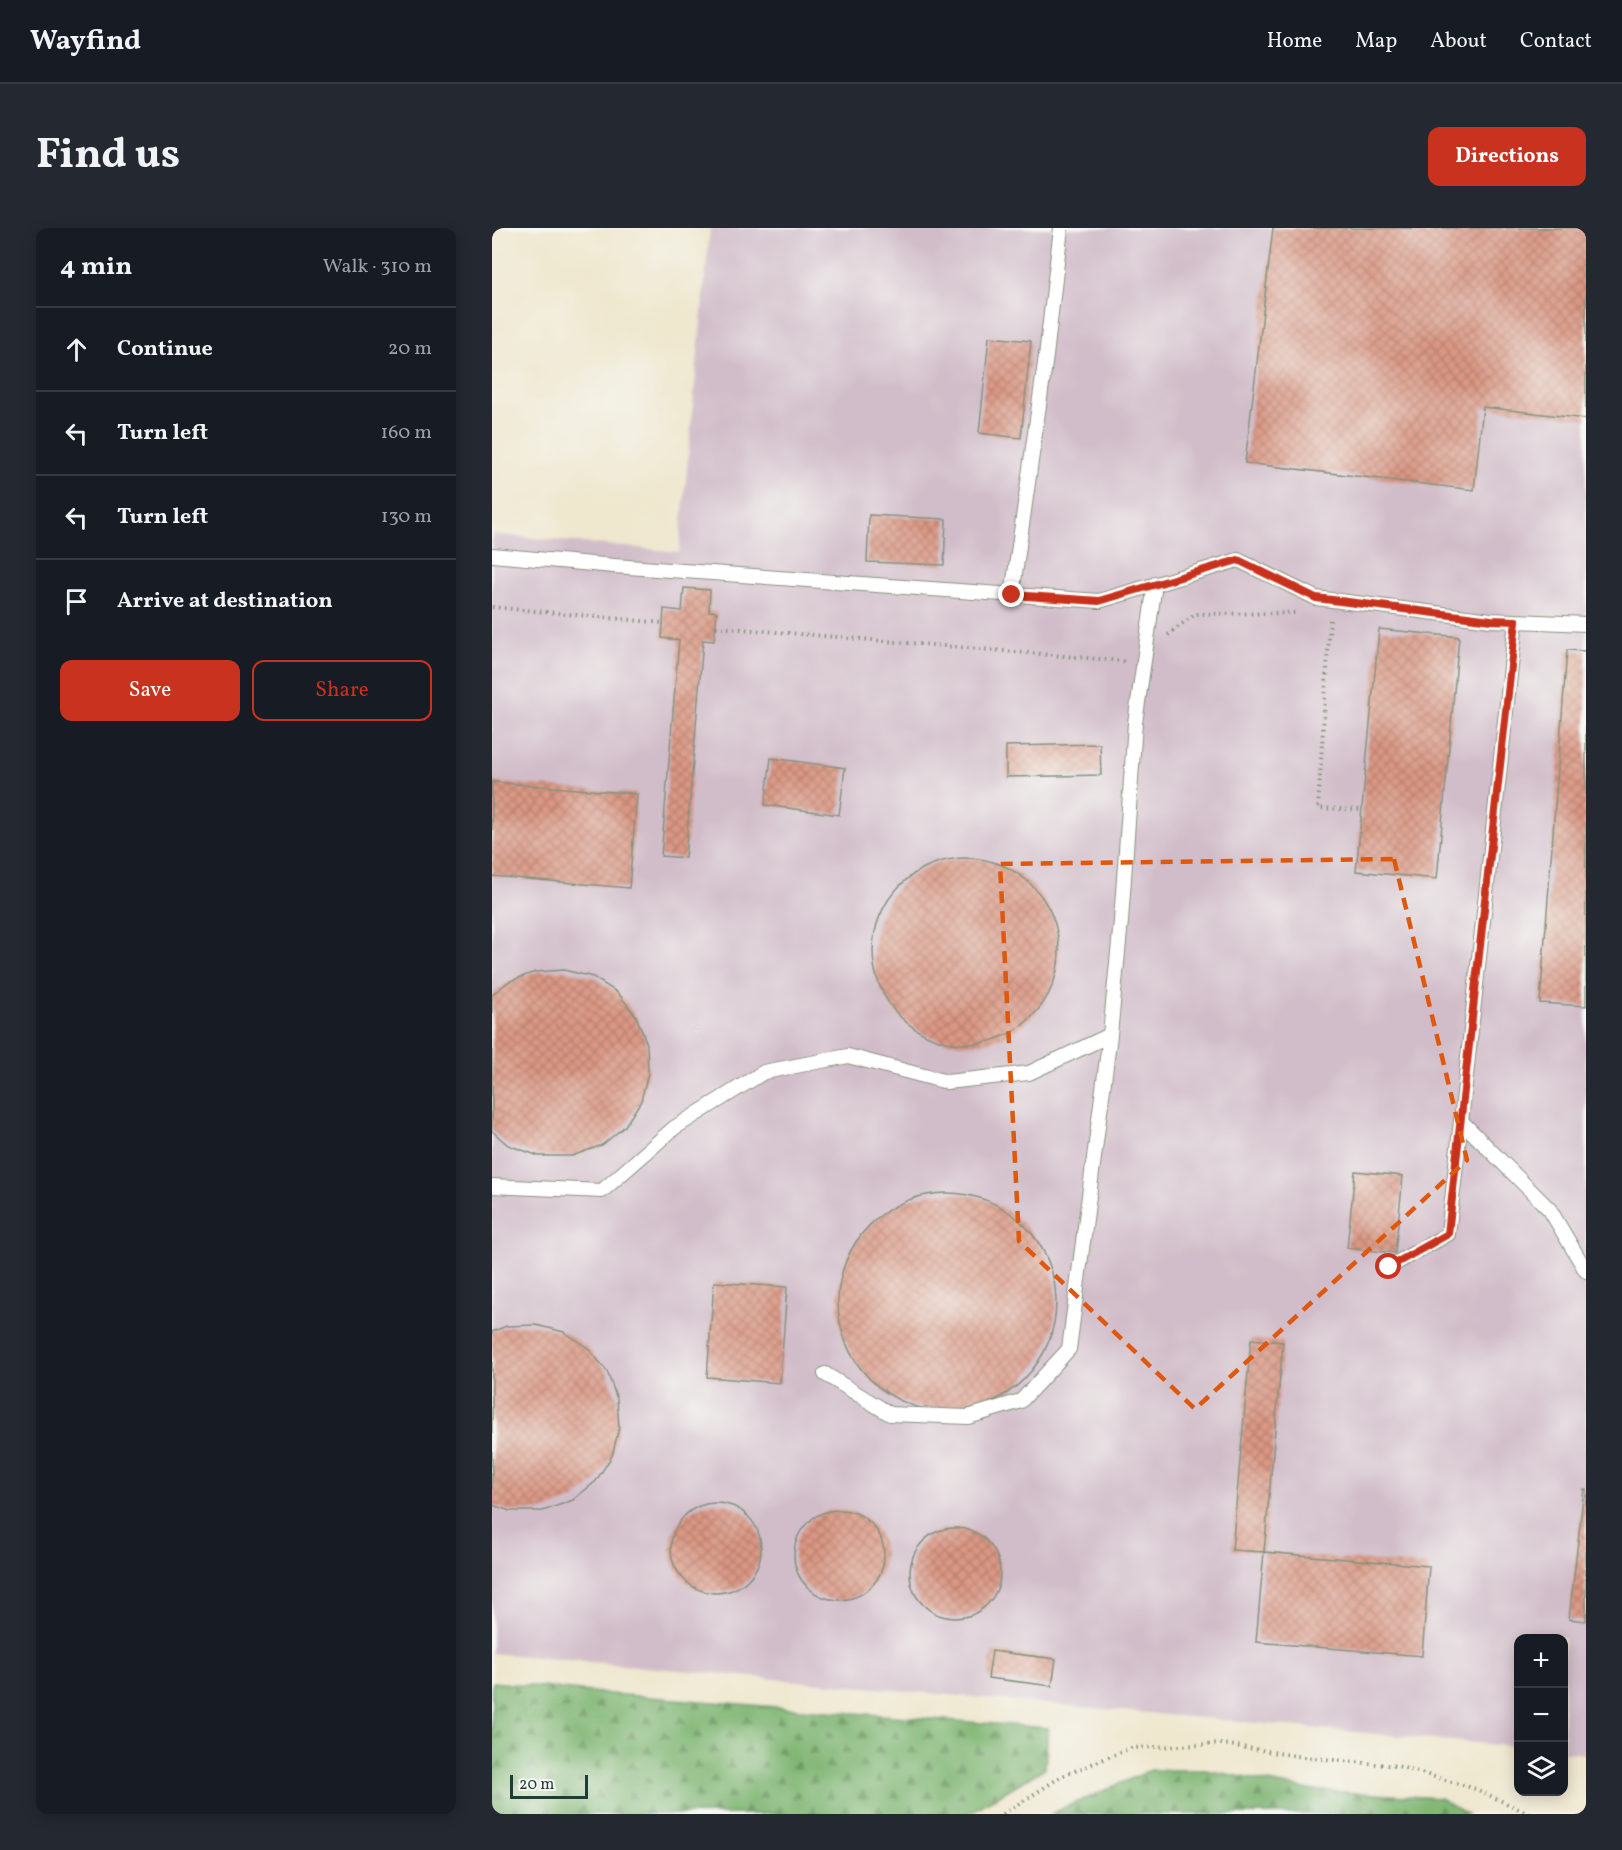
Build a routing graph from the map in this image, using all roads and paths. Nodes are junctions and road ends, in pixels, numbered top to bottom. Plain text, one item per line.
1 (1060, 228) edge
2 (492, 555) edge
3 (1155, 584) junction
4 (1012, 595) junction
5 (492, 607) edge
6 (1308, 612) dead end
7 (1330, 612) dead end
8 (1516, 621) junction
9 (663, 623) dead end
10 (1586, 624) edge
11 (716, 627) dead end
12 (1146, 651) junction
13 (1362, 810) dead end
14 (1110, 1035) junction
15 (1461, 1121) junction
16 (492, 1186) edge
17 (1389, 1267) dead end
18 (1586, 1271) edge
19 (825, 1374) dead end
20 (1003, 1814) edge
21 (1529, 1814) edge

1 - 4 lane
2 - 4 lane
3 - 4 lane
3 - 8 lane
3 - 12 lane
5 - 9 path
6 - 12 path
7 - 13 path
8 - 10 lane
8 - 15 lane
11 - 12 path
12 - 14 lane
14 - 16 lane
14 - 19 lane
15 - 17 lane
15 - 18 lane
20 - 21 path

